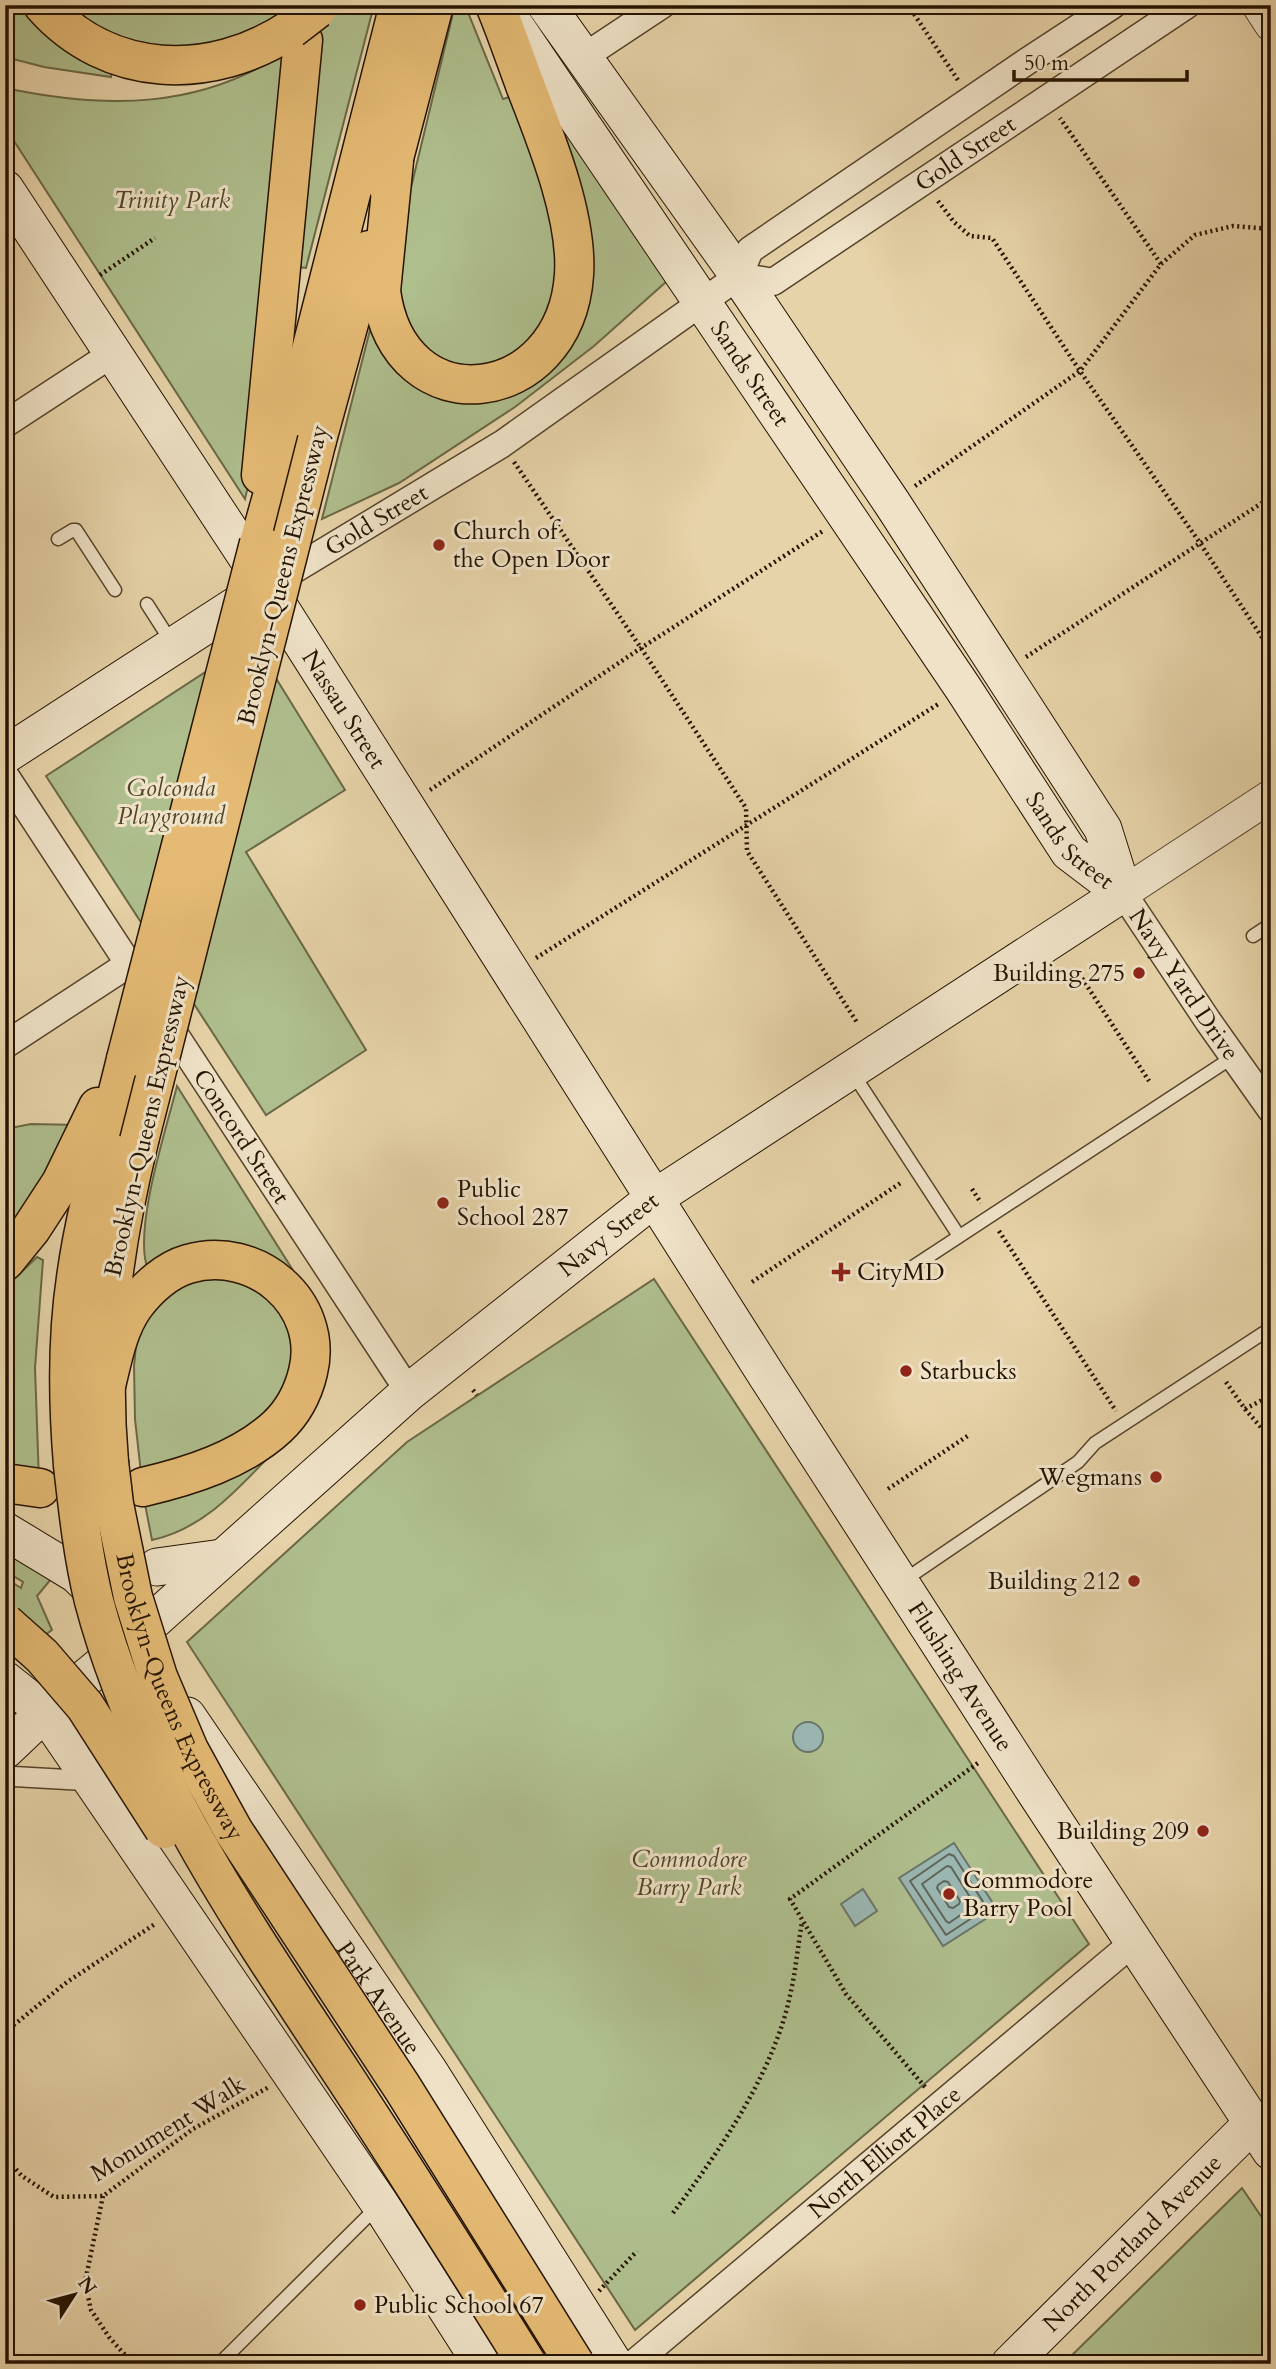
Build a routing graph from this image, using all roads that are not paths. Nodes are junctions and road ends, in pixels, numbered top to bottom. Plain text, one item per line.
1 (43, 5) edge
2 (399, 5) edge
3 (434, 5) edge
4 (495, 5) edge
5 (501, 5) edge
6 (546, 5) edge
7 (662, 5) edge
8 (1114, 5) edge
9 (1187, 5) edge
10 (1258, 5) edge
11 (308, 21) edge
12 (1271, 25) edge
13 (582, 58) junction
14 (394, 161) junction
15 (5, 190) edge
16 (739, 276) junction
17 (702, 302) junction
18 (112, 354) junction
19 (5, 424) edge
20 (290, 433) junction
21 (58, 539) dead end
22 (266, 586) junction
23 (115, 590) dead end
24 (147, 604) dead end
25 (174, 646) junction
26 (5, 755) edge
27 (5, 775) edge
28 (1271, 796) edge
29 (1123, 893) junction
30 (1271, 924) edge
31 (1253, 936) dead end
32 (129, 964) junction
33 (5, 1045) edge
34 (1233, 1057) junction
35 (851, 1069) junction
36 (1271, 1110) edge
37 (112, 1134) junction
38 (653, 1199) junction
39 (959, 1236) junction
40 (5, 1261) edge
41 (908, 1270) dead end
42 (1271, 1328) edge
43 (105, 1390) junction
44 (409, 1392) junction
45 (91, 1463) junction
46 (143, 1487) dead end
47 (26, 1540) edge
48 (222, 1558) junction
49 (157, 1567) dead end
50 (901, 1582) junction
51 (5, 1623) edge
52 (134, 1638) junction
53 (5, 1680) edge
54 (45, 1712) junction
55 (5, 1750) edge
56 (5, 1776) edge
57 (93, 1781) junction
58 (275, 1845) junction
59 (169, 1914) junction
60 (1135, 1941) junction
61 (292, 1997) junction
62 (431, 2076) junction
63 (1262, 2137) edge
64 (338, 2142) junction
65 (380, 2204) junction
66 (219, 2364) edge
67 (482, 2364) edge
68 (527, 2364) edge
69 (575, 2364) edge
70 (614, 2364) edge
71 (633, 2364) edge
72 (1010, 2364) edge

1 - 11 highway
2 - 20 highway, Brooklyn-Queens Expressway
3 - 14 highway, Brooklyn-Queens Expressway
4 - 14 highway
5 - 17 main road, Sands Street
6 - 13 main road, Sands Street
7 - 13 street
8 - 16 street, Gold Street
9 - 16 street, Gold Street
10 - 12 street
11 - 20 highway
13 - 16 main road, Sands Street
14 - 20 highway, Brooklyn-Queens Expressway
15 - 18 main road, Nassau Street
16 - 17 street, Gold Street
16 - 29 main road, Sands Street
17 - 22 street, Gold Street
17 - 29 main road, Sands Street
18 - 19 street
18 - 22 main road, Nassau Street
20 - 37 highway, Brooklyn-Queens Expressway, bridge
20 - 37 highway, Brooklyn-Queens Expressway, bridge
21 - 23 lane
22 - 25 main road, Gold Street
22 - 38 main road, Nassau Street
24 - 25 lane
25 - 26 main road, Gold Street
27 - 32 street, Concord Street
28 - 29 street, Navy Street
29 - 34 street, Navy Yard Drive
29 - 35 main road, Navy Street
30 - 31 lane
32 - 33 street
32 - 44 street, Concord Street
34 - 36 street, Navy Yard Drive
34 - 39 lane
35 - 38 main road, Navy Street
35 - 39 lane
37 - 40 highway
37 - 43 highway, Brooklyn-Queens Expressway
37 - 45 highway, Brooklyn-Queens Expressway
38 - 44 main road, Navy Street
38 - 50 main road, Flushing Avenue
39 - 41 lane
42 - 50 lane
43 - 45 highway, Brooklyn-Queens Expressway
43 - 46 highway
44 - 48 main road, Navy Street
45 - 61 highway, Brooklyn-Queens Expressway, bridge
45 - 69 highway, Brooklyn-Queens Expressway, bridge
47 - 52 main road, Park Avenue
48 - 49 main road
48 - 52 main road, Navy Street
50 - 60 main road, Flushing Avenue
51 - 61 highway, bridge
52 - 54 main road, Navy Street
52 - 58 main road, Park Avenue
53 - 54 main road
54 - 55 main road, Navy Street
54 - 57 main road
56 - 57 street
57 - 59 main road
58 - 59 main road
58 - 62 main road, Park Avenue
59 - 64 main road
60 - 63 main road, Flushing Avenue
60 - 71 street, North Elliott Place
61 - 68 highway, Brooklyn-Queens Expressway, bridge
62 - 64 main road
62 - 70 main road, Park Avenue
63 - 72 main road, North Portland Avenue
64 - 65 main road
65 - 66 lane
65 - 67 main road

